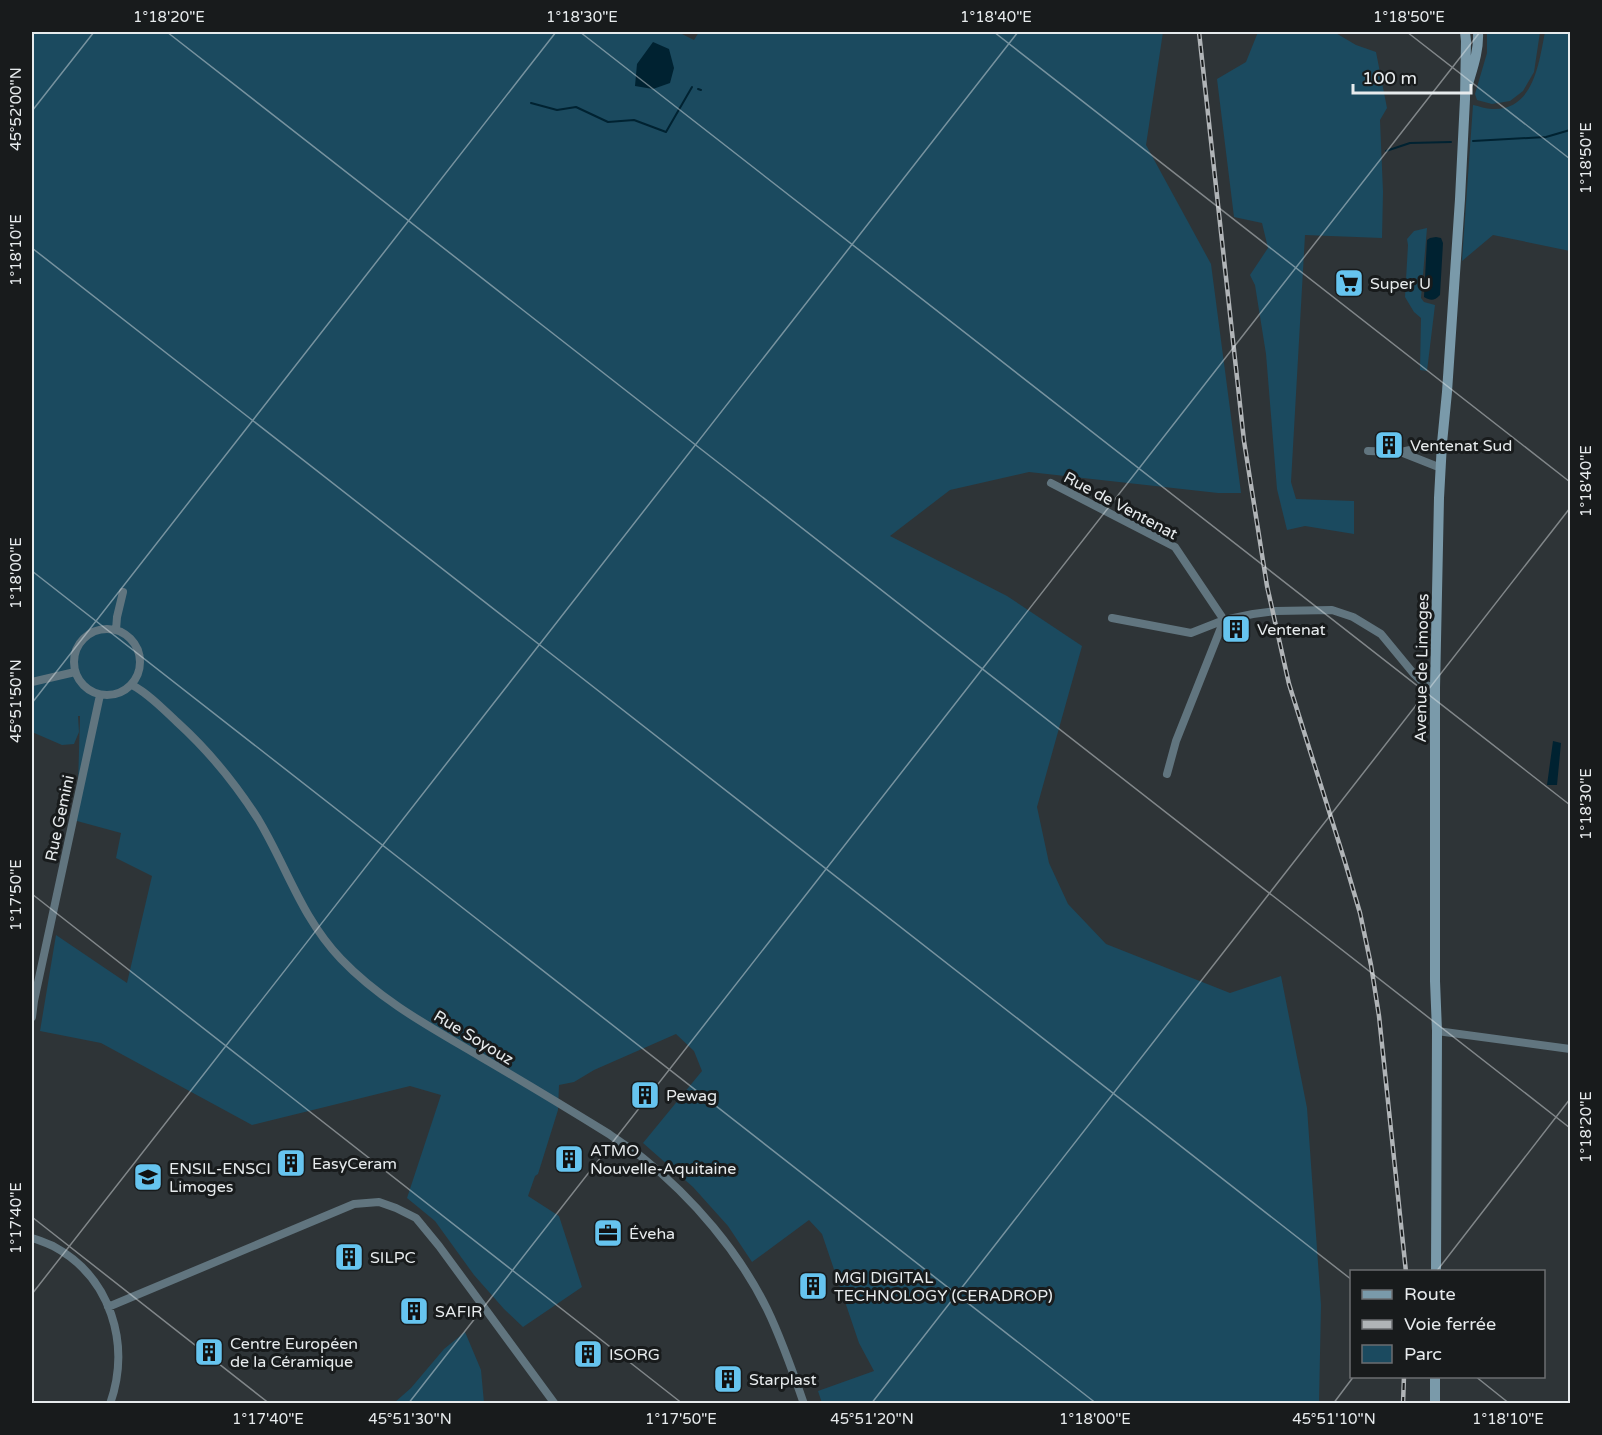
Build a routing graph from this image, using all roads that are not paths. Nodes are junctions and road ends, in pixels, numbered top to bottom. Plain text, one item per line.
1 (1465, 32) edge
2 (1478, 32) edge
3 (1465, 96) junction
4 (1442, 443) junction
5 (1368, 451) dead end
6 (1401, 452) junction
7 (1441, 468) junction
8 (1051, 483) dead end
9 (123, 592) dead end
10 (1112, 618) dead end
11 (1224, 620) junction
12 (116, 630) junction
13 (75, 672) junction
14 (32, 682) edge
15 (132, 685) junction
16 (1435, 687) junction
17 (100, 695) junction
18 (1167, 774) dead end
19 (32, 1017) edge
20 (1437, 1031) junction
21 (1570, 1049) edge
22 (32, 1238) edge
23 (1436, 1270) edge
24 (108, 1307) junction
25 (1435, 1378) edge
26 (110, 1404) edge
27 (555, 1404) edge
28 (804, 1404) edge
29 (1435, 1404) edge

1 - 3 main road
2 - 3 main road
3 - 4 main road, Avenue de Limoges
4 - 6 street
4 - 7 main road, Avenue de Limoges
5 - 6 street
6 - 7 street
7 - 16 main road, Avenue de Limoges
8 - 11 street, Rue de Ventenat
9 - 12 street
10 - 11 street
11 - 16 street
11 - 18 street
12 - 13 street
12 - 15 street
13 - 14 street
13 - 17 street
15 - 17 street
15 - 28 street, Rue Soyouz
16 - 20 main road, Avenue de Limoges
17 - 19 street, Rue Gemini
20 - 21 street
20 - 23 main road, Avenue de Limoges
22 - 24 street
24 - 26 street
24 - 27 street
25 - 29 main road

